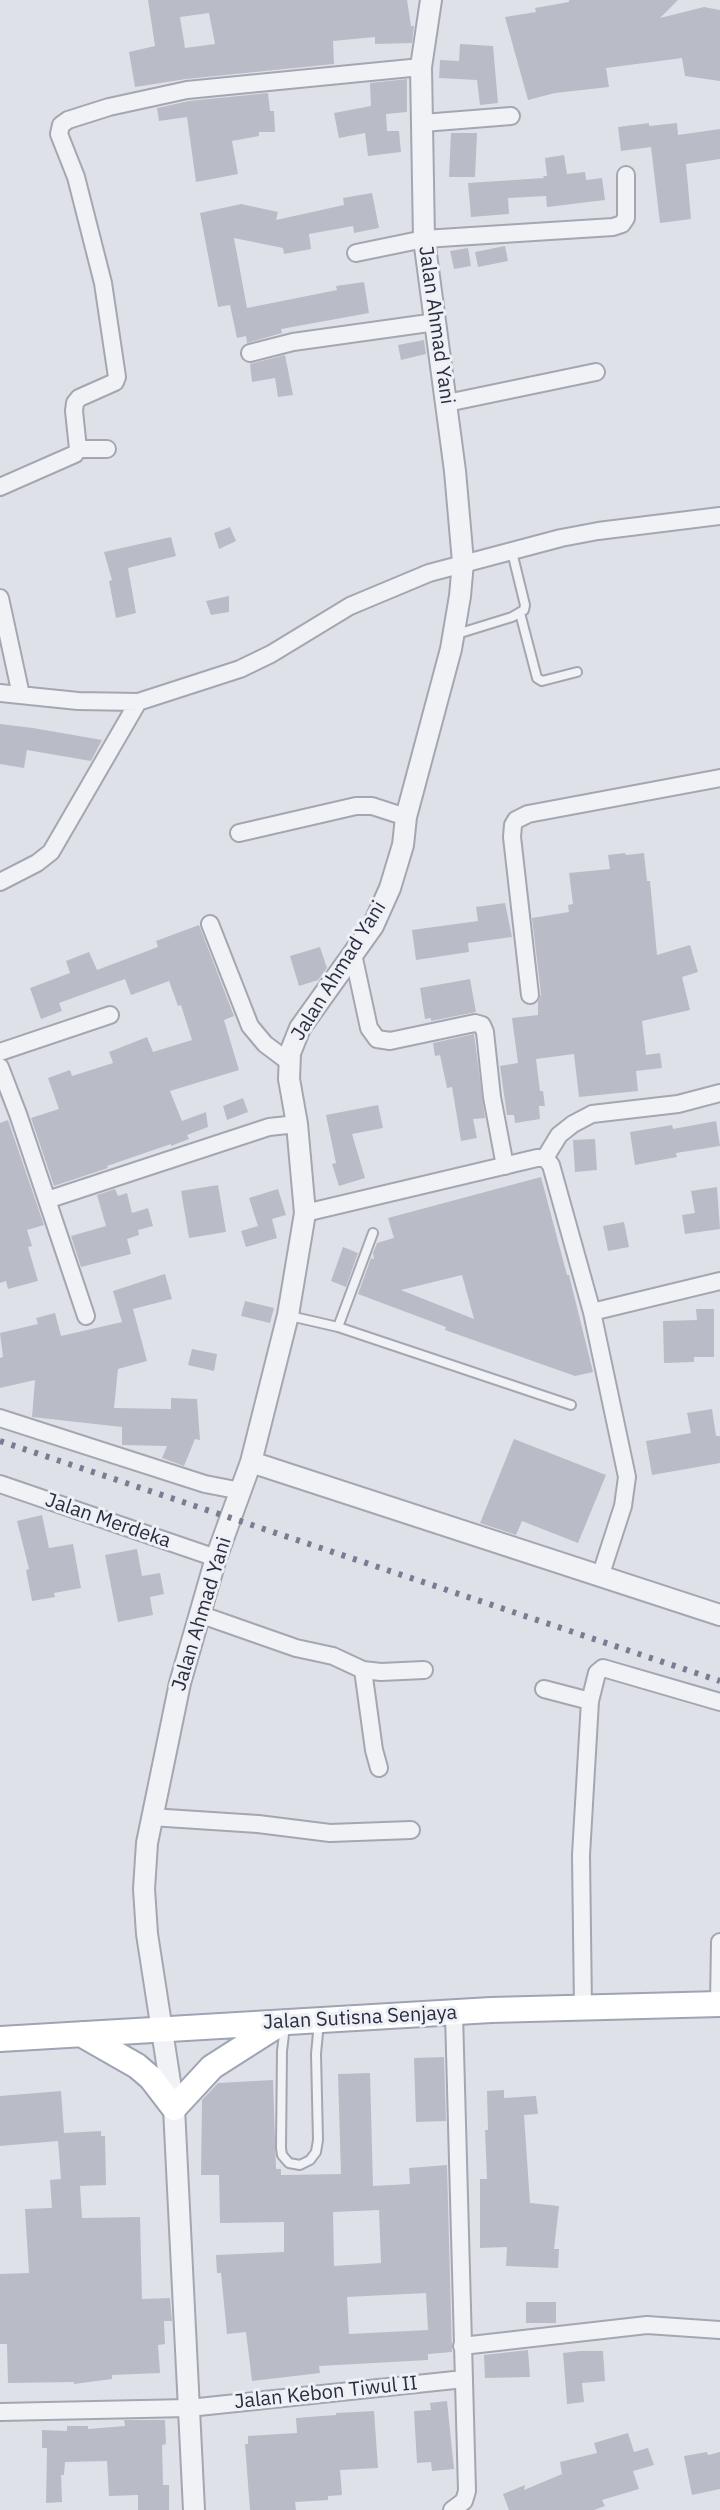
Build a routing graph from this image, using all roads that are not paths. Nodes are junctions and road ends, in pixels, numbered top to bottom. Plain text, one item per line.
1 (431, 0) edge
2 (421, 67) junction
3 (511, 116) dead end
4 (423, 123) junction
5 (626, 175) dead end
6 (424, 239) junction
7 (356, 253) dead end
8 (436, 322) junction
9 (250, 353) dead end
10 (596, 372) dead end
11 (447, 403) junction
12 (78, 449) junction
13 (107, 449) dead end
14 (0, 487) edge
15 (720, 516) edge
16 (512, 552) junction
17 (463, 562) junction
18 (0, 598) edge
19 (520, 613) junction
20 (454, 635) junction
21 (577, 672) dead end
22 (0, 693) edge
23 (21, 695) junction
24 (138, 702) junction
25 (720, 778) edge
26 (406, 817) junction
27 (239, 833) dead end
28 (0, 882) edge
29 (210, 924) dead end
30 (353, 954) junction
31 (530, 995) dead end
32 (110, 1015) dead end
33 (0, 1052) edge
34 (289, 1062) junction
35 (0, 1067) edge
36 (720, 1093) edge
37 (18, 1114) junction
38 (0, 1118) edge
39 (297, 1124) junction
40 (545, 1158) junction
41 (505, 1166) junction
42 (47, 1200) junction
43 (305, 1213) junction
44 (373, 1233) dead end
45 (720, 1281) edge
46 (592, 1312) junction
47 (288, 1315) junction
48 (86, 1316) dead end
49 (338, 1327) junction
50 (571, 1405) dead end
51 (0, 1418) edge
52 (251, 1462) junction
53 (0, 1484) edge
54 (241, 1491) junction
55 (220, 1547) junction
56 (600, 1577) junction
57 (199, 1614) junction
58 (720, 1615) edge
59 (363, 1670) junction
60 (424, 1670) dead end
61 (544, 1689) dead end
62 (590, 1701) junction
63 (720, 1702) edge
64 (379, 1768) dead end
65 (151, 1817) junction
66 (411, 1830) dead end
67 (720, 1942) edge
68 (720, 2004) edge
69 (583, 2008) junction
70 (454, 2014) junction
71 (319, 2021) junction
72 (283, 2023) junction
73 (162, 2028) junction
74 (80, 2034) junction
75 (0, 2039) edge
76 (174, 2108) junction
77 (720, 2330) edge
78 (462, 2346) junction
79 (464, 2379) junction
80 (189, 2408) junction
81 (0, 2412) edge
82 (194, 2510) edge
83 (452, 2510) edge

1 - 2 street, Jalan Ahmad Yani
2 - 4 street, Jalan Ahmad Yani
2 - 12 street
3 - 4 street
4 - 6 street, Jalan Ahmad Yani
5 - 6 street
6 - 7 street
6 - 8 street, Jalan Ahmad Yani
8 - 9 street
8 - 11 street, Jalan Ahmad Yani
10 - 11 street
11 - 17 street, Jalan Ahmad Yani
12 - 13 street
12 - 14 street
15 - 16 street
16 - 17 street
16 - 19 lane
17 - 20 street, Jalan Ahmad Yani
17 - 24 street
18 - 23 street
19 - 20 lane
19 - 21 lane
20 - 26 street, Jalan Ahmad Yani
22 - 23 street
23 - 24 street
24 - 28 street
25 - 31 street
26 - 27 street
26 - 30 street, Jalan Ahmad Yani
29 - 34 street
30 - 34 street, Jalan Ahmad Yani
30 - 41 street
32 - 33 street
34 - 39 street, Jalan Ahmad Yani
35 - 37 street
36 - 40 street
37 - 38 street
37 - 42 street
39 - 42 street
39 - 43 street, Jalan Ahmad Yani
40 - 41 street
40 - 46 street
41 - 43 street
42 - 48 street
43 - 47 street, Jalan Ahmad Yani
44 - 49 lane
45 - 46 street
46 - 56 street
47 - 49 lane
47 - 52 street, Jalan Ahmad Yani
49 - 50 lane
51 - 54 street
52 - 54 street, Jalan Ahmad Yani
52 - 56 street
53 - 55 street, Jalan Merdeka
54 - 55 street, Jalan Ahmad Yani
55 - 57 street, Jalan Ahmad Yani
56 - 58 street
57 - 59 street
57 - 65 street, Jalan Ahmad Yani
59 - 60 street
59 - 64 street
61 - 62 street
62 - 63 street
62 - 69 street
65 - 66 street
65 - 73 street, Jalan Ahmad Yani
67 - 68 street
68 - 69 main road, Jalan Sutisna Senjaya
69 - 70 main road, Jalan Sutisna Senjaya
70 - 71 main road, Jalan Sutisna Senjaya
70 - 78 street
71 - 72 main road, Jalan Sutisna Senjaya
71 - 72 lane
72 - 73 main road, Jalan Sutisna Senjaya
72 - 76 main road
73 - 74 main road, Jalan Sutisna Senjaya
73 - 76 street, Jalan Ahmad Yani
74 - 75 main road, Jalan Sutisna Senjaya
74 - 76 main road
76 - 80 street, Jalan Ahmad Yani
77 - 78 street
78 - 79 street
79 - 80 street, Jalan Kebon Tiwul II
79 - 83 street
80 - 81 street, Jalan Kebon Tiwul II
80 - 82 street, Jalan Ahmad Yani

